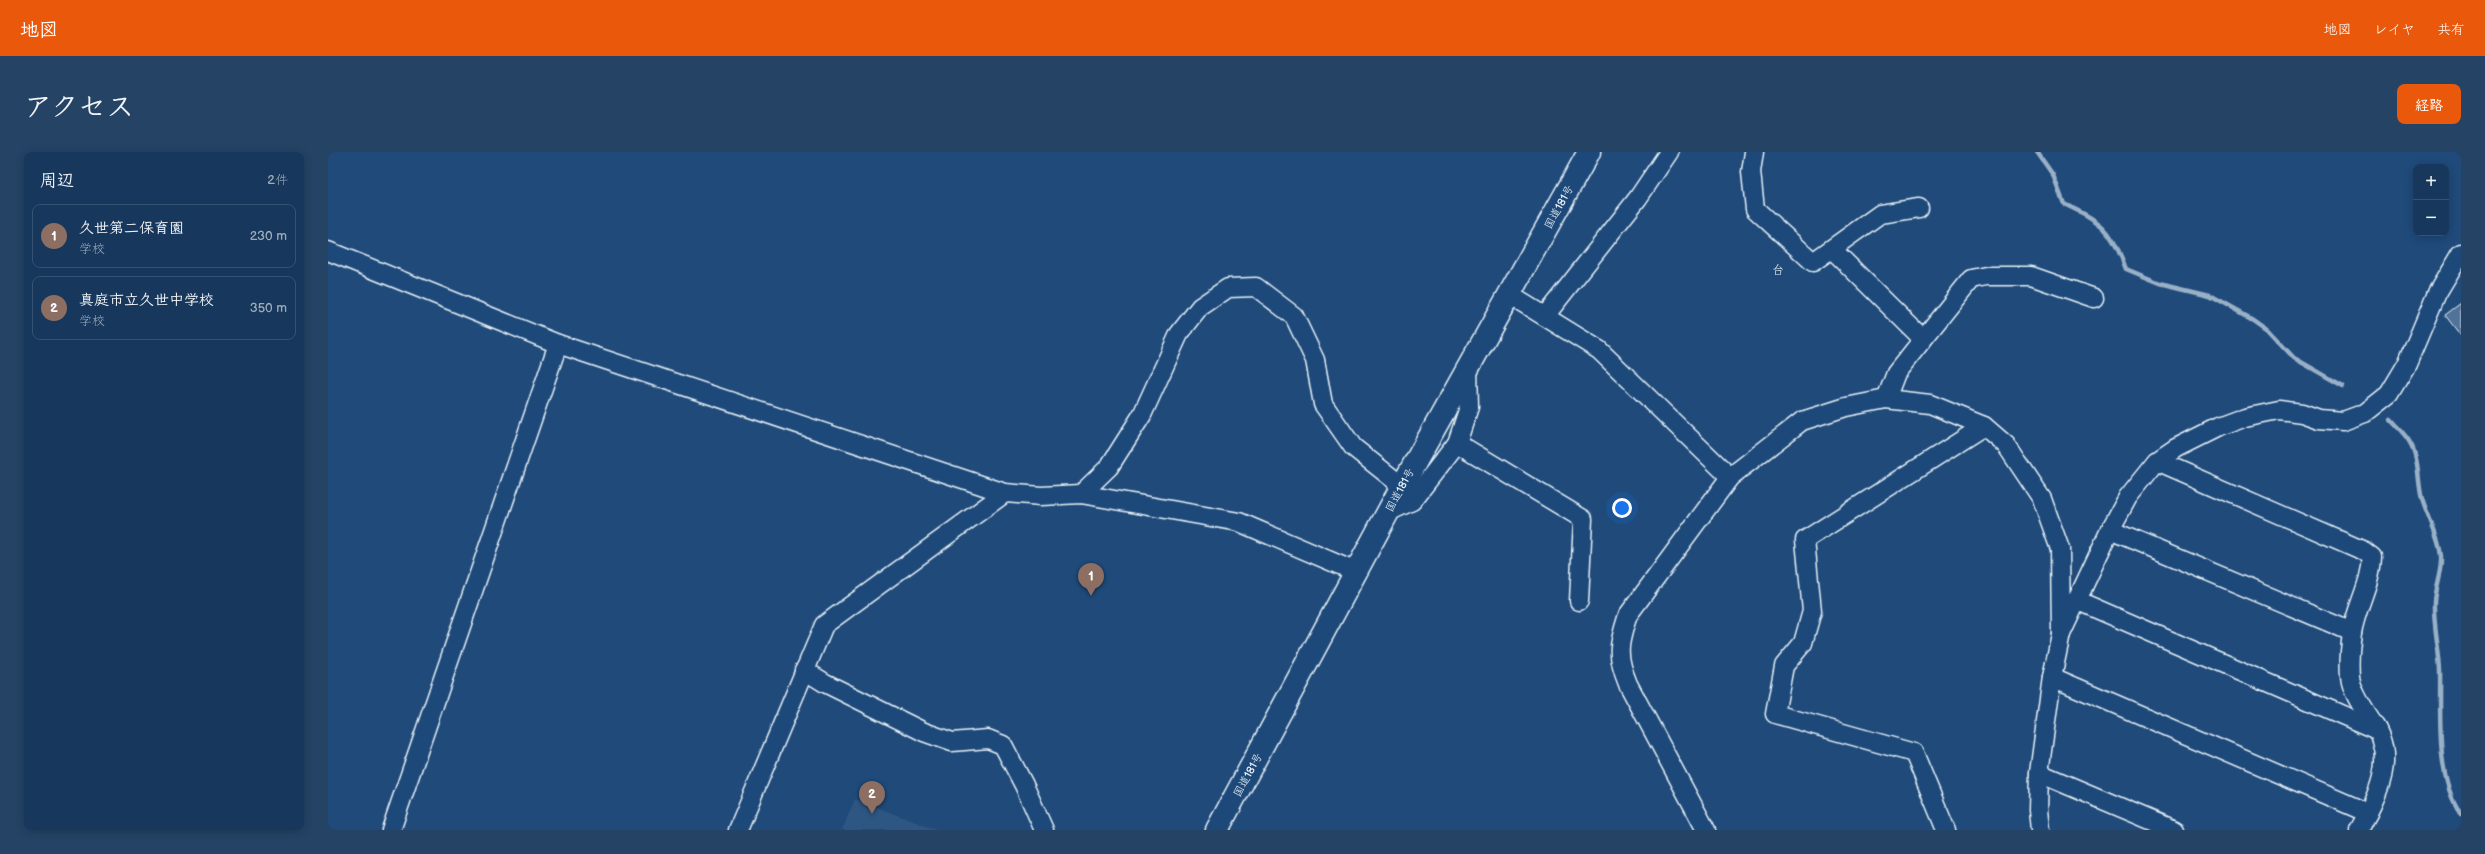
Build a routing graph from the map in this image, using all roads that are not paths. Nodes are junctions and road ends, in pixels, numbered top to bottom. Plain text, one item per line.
1 (1589, 152) edge
2 (1669, 152) edge
3 (1754, 152) edge
4 (1919, 208) dead end
5 (1832, 249) junction
6 (328, 251) edge
7 (2461, 253) edge
8 (1510, 294) junction
9 (2094, 298) dead end
10 (1545, 316) junction
11 (1924, 339) junction
12 (558, 344) junction
13 (1468, 369) junction
14 (1886, 399) junction
15 (1984, 426) junction
16 (1457, 443) junction
17 (2157, 461) junction
18 (1730, 477) junction
19 (1402, 486) junction
20 (1004, 493) junction
21 (1082, 494) junction
22 (1388, 512) junction
23 (2110, 530) junction
24 (1356, 572) junction
25 (2076, 600) junction
26 (1579, 601) dead end
27 (2352, 632) junction
28 (2061, 634) junction
29 (804, 670) junction
30 (2052, 677) junction
31 (2378, 730) junction
32 (2040, 772) junction
33 (2368, 813) junction
34 (391, 830) edge
35 (738, 830) edge
36 (1044, 830) edge
37 (1217, 830) edge
38 (1706, 830) edge
39 (1946, 830) edge
40 (2040, 830) edge
41 (2174, 830) edge
42 (2359, 830) edge

1 - 8 highway, 国道181号
2 - 10 street
3 - 5 street
4 - 5 street
5 - 11 street
6 - 12 street
7 - 17 street
8 - 10 street
8 - 13 highway, 国道181号
9 - 11 street
10 - 18 street
11 - 14 street
12 - 20 street
12 - 34 street
13 - 16 street
13 - 19 highway, 国道181号
14 - 15 street
14 - 18 street
15 - 28 street
15 - 39 street
16 - 22 street
16 - 26 street
17 - 23 street
17 - 27 street
18 - 38 street
19 - 21 street
19 - 22 highway, 国道181号
20 - 21 street
20 - 29 street
21 - 24 street
22 - 24 highway, 国道181号
23 - 25 street
23 - 27 street
24 - 37 highway, 国道181号
25 - 28 street
25 - 31 street
27 - 31 street
28 - 30 street
29 - 35 street
29 - 36 street
30 - 32 street
30 - 33 street
31 - 33 street
32 - 40 street
32 - 41 street
33 - 42 street

